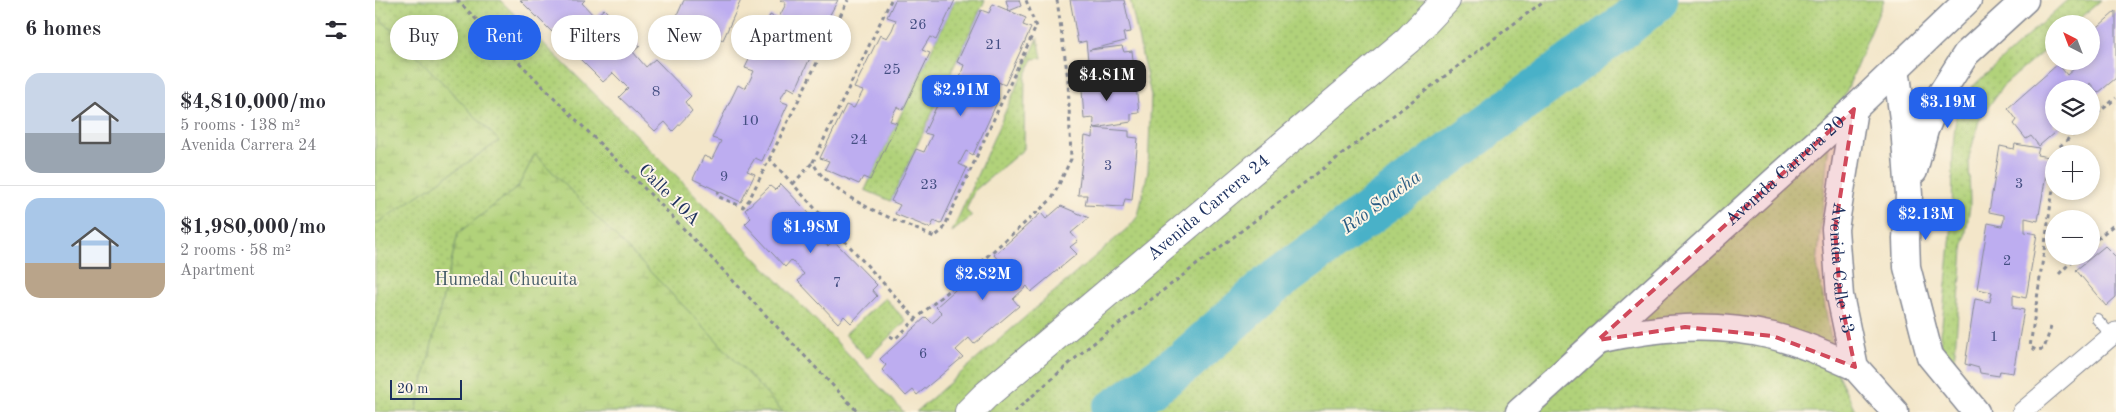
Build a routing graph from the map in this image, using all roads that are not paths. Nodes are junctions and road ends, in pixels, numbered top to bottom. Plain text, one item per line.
1 (1446, 0) edge
2 (1968, 0) edge
3 (2025, 0) edge
4 (1896, 68) junction
5 (1854, 109) junction
6 (1909, 195) junction
7 (2097, 319) dead end
8 (2114, 334) edge
9 (1598, 340) junction
10 (1855, 367) junction
11 (969, 412) edge
12 (1519, 412) edge
13 (1895, 412) edge
14 (1976, 412) edge
15 (2022, 412) edge

1 - 11 main road, Avenida Carrera 24
2 - 4 street, Avenida Carrera 20
3 - 6 street
4 - 5 street, Avenida Carrera 20
4 - 6 street
5 - 9 street, Avenida Carrera 20
5 - 10 street, Avenida Calle 13
6 - 14 street
7 - 8 lane
8 - 15 street
9 - 10 street
9 - 12 street, Avenida Carrera 20
10 - 13 street, Avenida Calle 13

